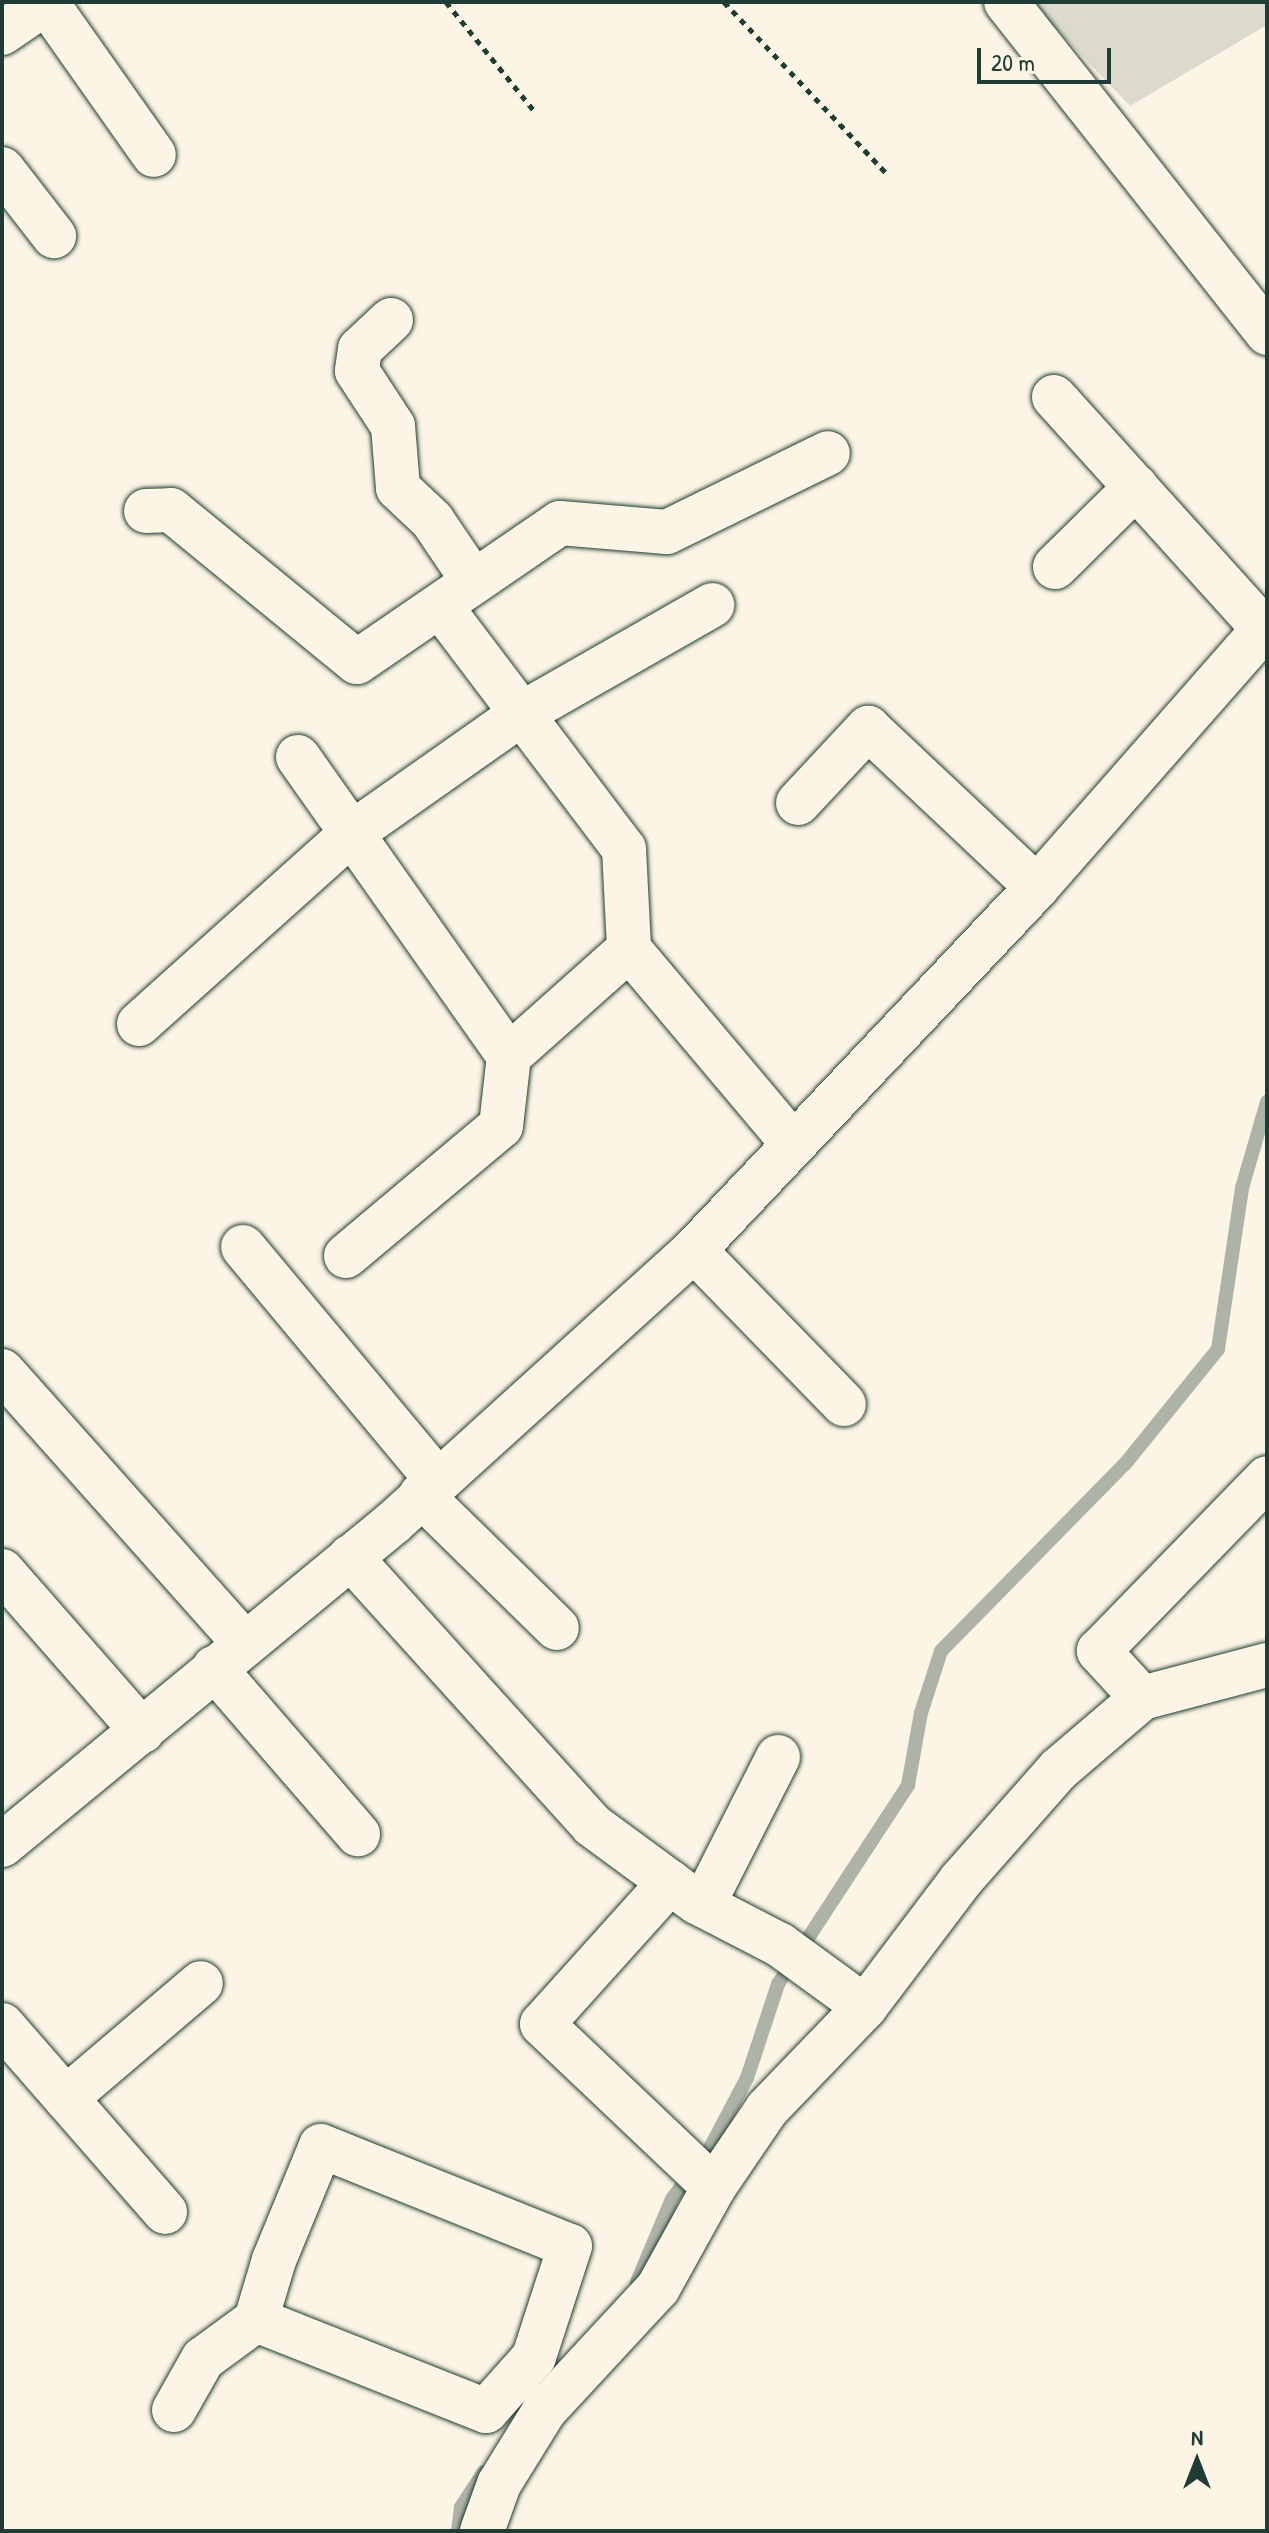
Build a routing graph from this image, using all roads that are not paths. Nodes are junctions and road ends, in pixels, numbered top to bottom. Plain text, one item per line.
1 (47, 2) edge
2 (1006, 2) edge
3 (2, 33) edge
4 (154, 155) dead end
5 (2, 169) edge
6 (54, 236) dead end
7 (391, 320) dead end
8 (1267, 333) edge
9 (1054, 397) dead end
10 (828, 453) dead end
11 (1136, 487) junction
12 (146, 511) dead end
13 (1055, 567) dead end
14 (457, 593) junction
15 (712, 605) dead end
16 (1265, 627) edge
17 (523, 713) junction
18 (298, 757) dead end
19 (798, 803) dead end
20 (352, 833) junction
21 (1037, 887) junction
22 (629, 949) junction
23 (139, 1024) dead end
24 (509, 1056) junction
25 (793, 1144) junction
26 (243, 1247) dead end
27 (694, 1250) junction
28 (346, 1256) dead end
29 (2, 1371) edge
30 (844, 1404) dead end
31 (1267, 1478) edge
32 (429, 1488) junction
33 (350, 1557) junction
34 (2, 1571) edge
35 (557, 1628) dead end
36 (229, 1656) junction
37 (1267, 1665) edge
38 (1142, 1698) junction
39 (142, 1731) junction
40 (778, 1757) dead end
41 (358, 1834) dead end
42 (2, 1845) edge
43 (686, 1894) junction
44 (201, 1983) dead end
45 (865, 2007) junction
46 (2, 2025) edge
47 (66, 2098) junction
48 (696, 2170) junction
49 (165, 2212) dead end
50 (256, 2320) junction
51 (534, 2357) junction
52 (575, 2377) junction
53 (174, 2410) dead end
54 (482, 2531) edge

1 - 3 street
1 - 4 street
2 - 8 street
5 - 6 street
7 - 14 street
9 - 11 street
10 - 14 street
11 - 13 street
11 - 16 street
12 - 14 street
14 - 17 street
15 - 17 street
16 - 21 street
17 - 20 street
17 - 22 street
18 - 20 street
19 - 21 street
20 - 23 street
20 - 24 street
21 - 25 street
22 - 24 street
22 - 25 street
24 - 28 street
25 - 27 street
26 - 32 street
27 - 30 street
27 - 32 street
29 - 36 street
31 - 38 street
32 - 33 street
32 - 35 street
33 - 36 street
33 - 43 street
34 - 39 street
36 - 39 street
36 - 41 street
37 - 38 street
38 - 45 street
39 - 42 street
40 - 43 street
43 - 45 street
43 - 48 street
44 - 47 street
45 - 48 street
46 - 47 street
47 - 49 street
48 - 52 street
50 - 51 street
50 - 51 street
50 - 53 street
51 - 52 street
52 - 54 street

